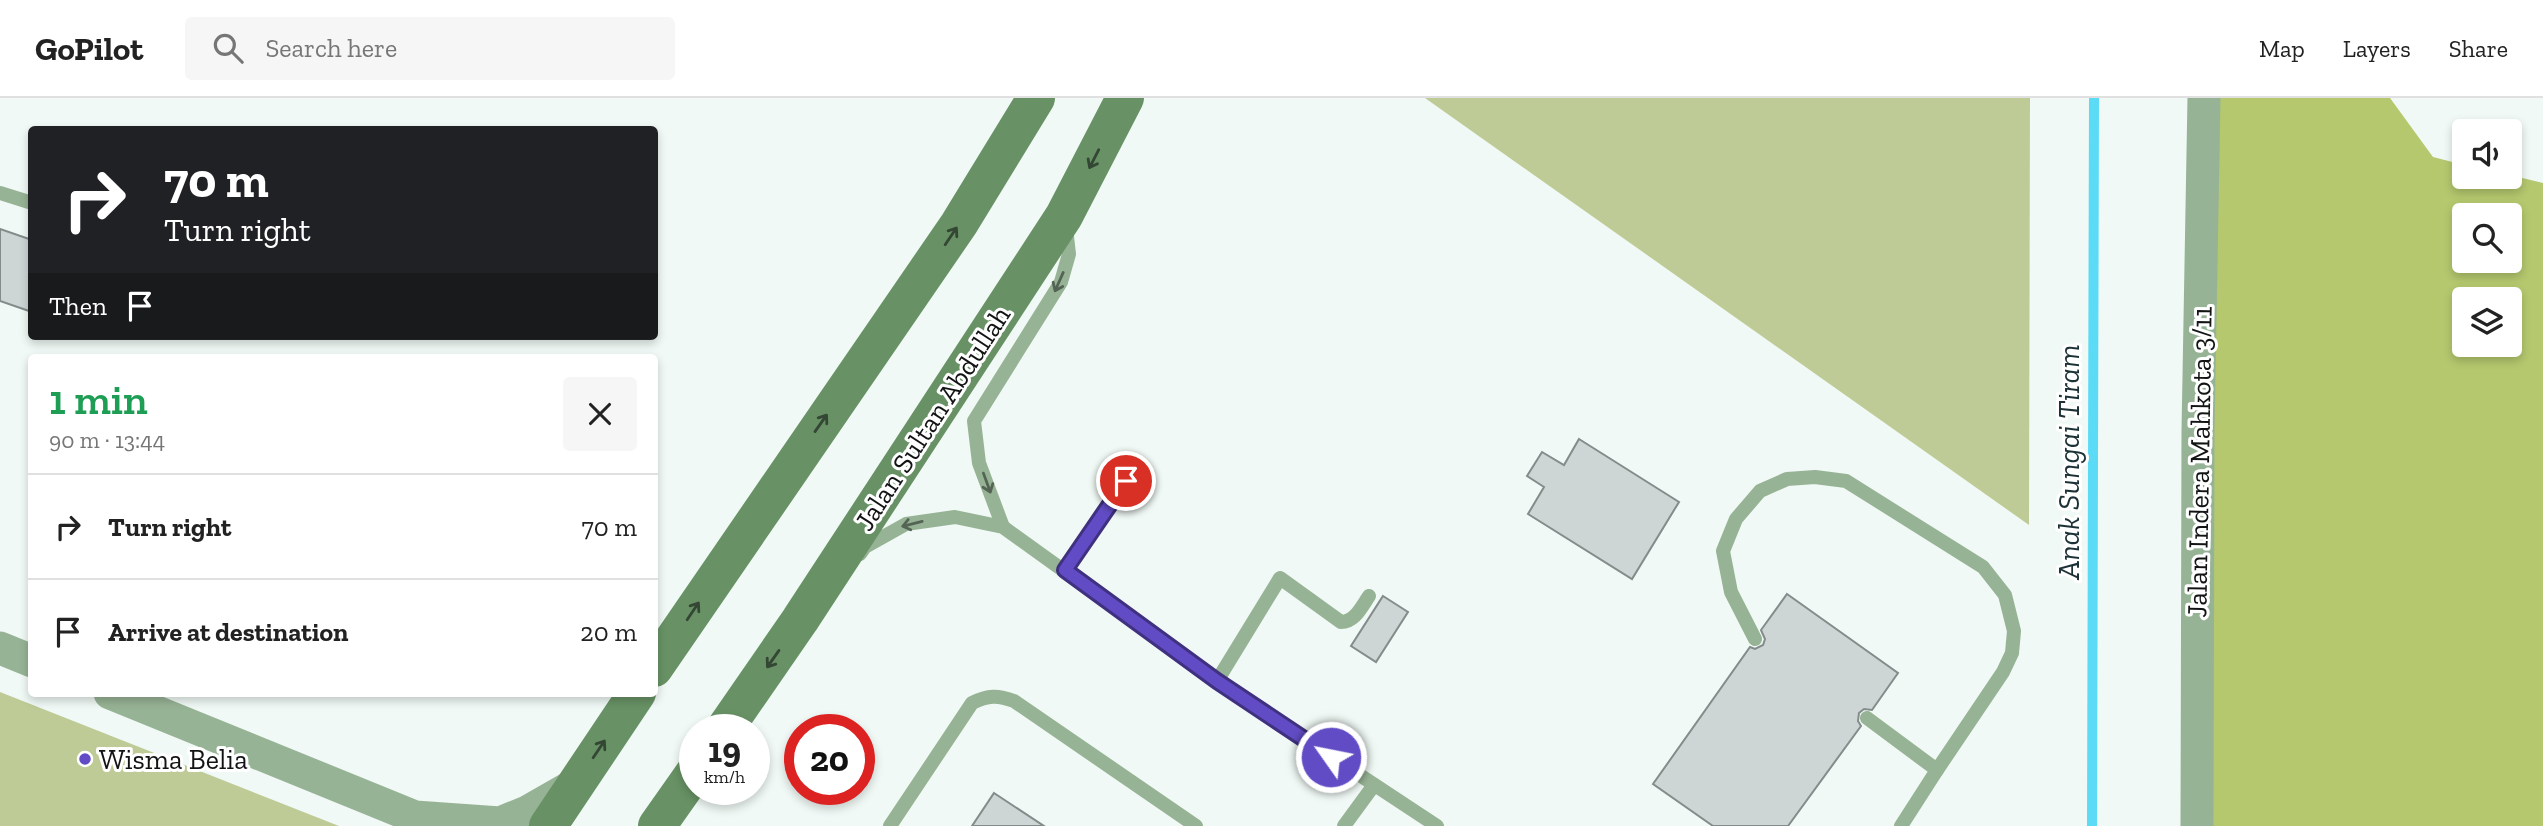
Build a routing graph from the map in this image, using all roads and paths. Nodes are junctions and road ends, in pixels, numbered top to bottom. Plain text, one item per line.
1 (1036, 98) edge
2 (1125, 98) edge
3 (2204, 98) edge
4 (0, 193) edge
5 (28, 202) edge
6 (1064, 216) junction
7 (1126, 481) dead end
8 (1003, 527) junction
9 (1065, 570) junction
10 (1369, 596) dead end
11 (800, 620) junction
12 (1755, 639) dead end
13 (0, 648) edge
14 (28, 659) edge
15 (658, 662) edge
16 (1217, 681) junction
17 (120, 697) edge
18 (634, 697) edge
19 (735, 714) edge
20 (1867, 718) dead end
21 (1937, 770) junction
22 (576, 784) junction
23 (1374, 785) junction
24 (679, 795) edge
25 (420, 822) edge
26 (548, 826) edge
27 (657, 826) edge
28 (890, 826) edge
29 (1196, 826) edge
30 (1344, 826) edge
31 (1437, 826) edge
32 (1901, 826) edge
33 (2197, 826) edge

15 -> 1 main road
2 -> 6 main road, Jalan Sultan Abdullah
3 - 33 street, Jalan Indera Mahkota 3/11
4 - 5 lane
6 -> 8 lane
6 - 11 main road, Jalan Sultan Abdullah
7 - 9 lane
8 - 9 lane
8 -> 11 lane
9 - 16 lane
10 - 16 lane
11 -> 19 main road, Jalan Sultan Abdullah
12 - 21 lane
13 - 14 street
16 - 23 lane
17 - 25 street
22 -> 18 main road
20 - 21 lane
21 - 32 lane
22 - 25 street
22 - 26 main road
23 - 30 lane
23 - 31 lane
24 - 27 main road
28 - 29 lane

